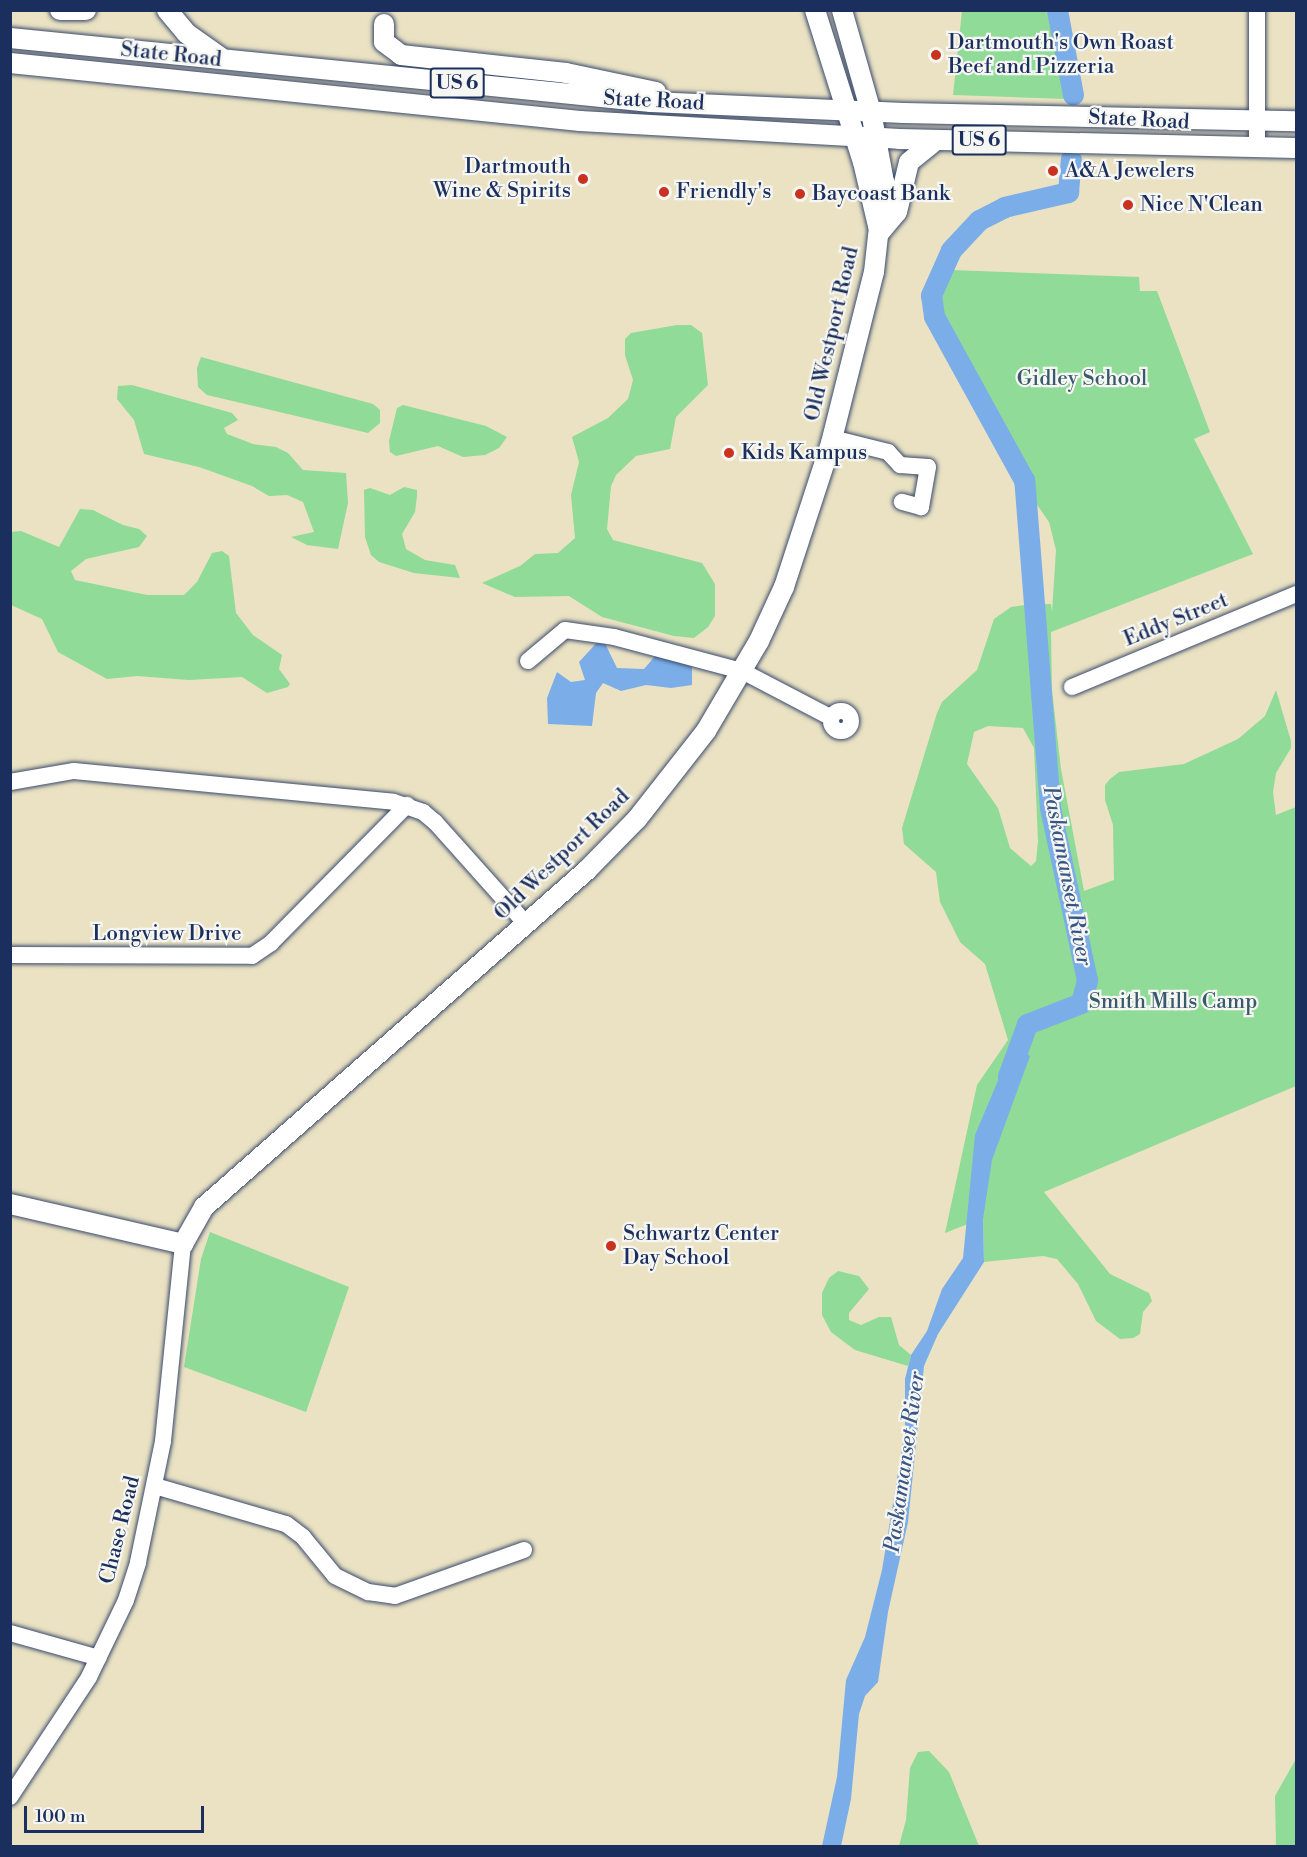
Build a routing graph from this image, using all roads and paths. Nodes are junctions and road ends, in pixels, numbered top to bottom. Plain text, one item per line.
1 (60, 10) edge
2 (86, 10) edge
3 (167, 10) edge
4 (815, 10) edge
5 (842, 10) edge
6 (1257, 10) edge
7 (384, 24) dead end
8 (10, 28) edge
9 (10, 38) edge
10 (53, 42) junction
11 (222, 59) junction
12 (10, 63) edge
13 (693, 102) junction
14 (847, 111) junction
15 (871, 112) junction
16 (1258, 120) junction
17 (1296, 121) edge
18 (855, 137) junction
19 (877, 138) junction
20 (936, 140) junction
21 (1257, 148) junction
22 (1296, 148) edge
23 (880, 232) junction
24 (832, 438) junction
25 (902, 502) dead end
26 (1296, 594) edge
27 (528, 661) dead end
28 (742, 670) junction
29 (1071, 687) dead end
30 (830, 717) dead end
31 (10, 782) edge
32 (406, 805) junction
33 (527, 925) junction
34 (10, 954) edge
35 (10, 1204) edge
36 (183, 1244) junction
37 (154, 1486) junction
38 (524, 1550) dead end
39 (10, 1633) edge
40 (99, 1658) junction
41 (10, 1797) edge

1 - 2 main road
3 - 11 main road
4 - 14 main road, Old Westport Road
5 - 15 main road, Old Westport Road
6 - 16 street
7 - 13 main road
8 - 10 main road
9 - 10 main road, State Road / US 6
10 - 11 main road, State Road / US 6
11 - 13 main road, State Road / US 6
12 - 18 main road, State Road / US 6
13 - 14 main road, State Road / US 6
14 - 15 main road, State Road / US 6
14 - 18 main road, Old Westport Road
15 - 16 main road, State Road / US 6
15 - 19 main road, Old Westport Road
16 - 17 main road, State Road / US 6
16 - 21 street
18 - 19 main road, State Road / US 6
18 - 23 main road, Old Westport Road
19 - 20 main road, State Road / US 6
19 - 23 main road, Old Westport Road
20 - 21 main road, State Road / US 6
20 - 23 main road
21 - 22 main road, State Road / US 6
23 - 24 main road, Old Westport Road
24 - 25 street
24 - 28 main road, Old Westport Road
26 - 29 street, Eddy Street
27 - 28 street
28 - 30 street
28 - 33 main road, Old Westport Road
31 - 32 street
32 - 33 street
32 - 34 street, Longview Drive
33 - 36 main road, Old Westport Road
35 - 36 main road
36 - 37 street, Chase Road
37 - 38 street
37 - 40 street, Chase Road
39 - 40 street
40 - 41 street, Chase Road

